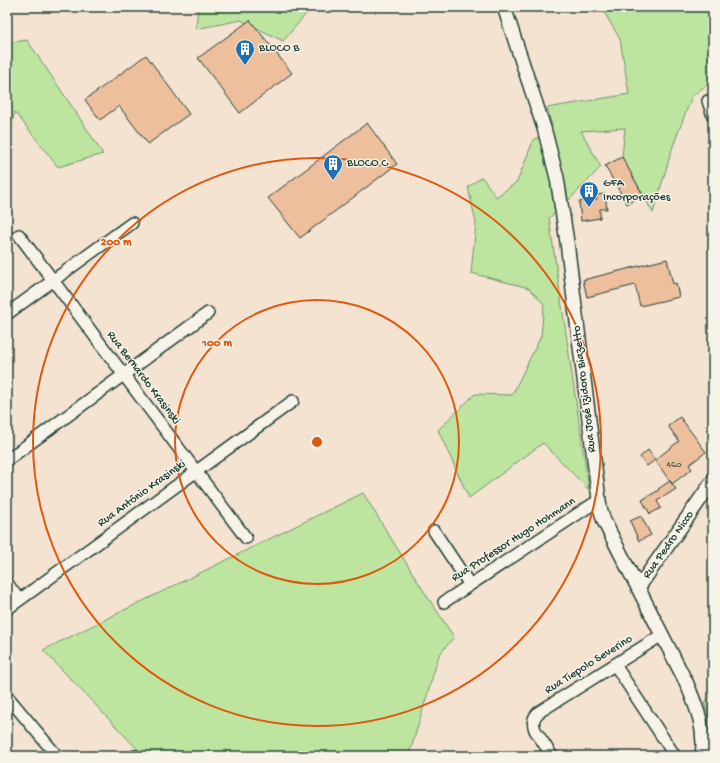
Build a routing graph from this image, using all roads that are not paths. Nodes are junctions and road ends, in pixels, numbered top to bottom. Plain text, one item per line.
1 (504, 7) edge
2 (708, 101) dead end
3 (713, 116) edge
4 (132, 223) dead end
5 (19, 234) dead end
6 (53, 280) junction
7 (208, 313) dead end
8 (7, 314) edge
9 (124, 375) junction
10 (293, 400) dead end
11 (7, 460) edge
12 (196, 471) junction
13 (713, 481) edge
14 (599, 500) junction
15 (434, 531) dead end
16 (246, 538) dead end
17 (7, 583) edge
18 (470, 585) junction
19 (638, 588) junction
20 (19, 600) junction
21 (444, 602) dead end
22 (7, 609) edge
23 (662, 636) junction
24 (615, 665) junction
25 (7, 696) edge
26 (56, 756) edge
27 (552, 756) edge
28 (675, 756) edge
29 (702, 756) edge

1 - 14 street, Rua José Izidoro Biazetto
2 - 3 street
4 - 6 street
5 - 6 street, Rua Bernardo Krasinski
6 - 8 street
6 - 9 street, Rua Bernardo Krasinski
7 - 9 street
9 - 11 street
9 - 12 street, Rua Bernardo Krasinski
10 - 12 street, Rua Antônio Krasinski
12 - 16 street, Rua Bernardo Krasinski
12 - 20 street, Rua Antônio Krasinski
13 - 19 street, Rua Pedro Nicco
14 - 18 street, Rua Professor Hugo Hohmann
14 - 19 street, Rua José Izidoro Biazetto
15 - 18 street
17 - 20 street
18 - 21 street, Rua Professor Hugo Hohmann
19 - 23 street, Rua José Izidoro Biazetto
20 - 22 street, Rua Antônio Krasinski
23 - 24 street, Rua Tiepolo Severino
23 - 29 street, Rua José Izidoro Biazetto
24 - 27 street, Rua Tiepolo Severino
24 - 28 street
25 - 26 street

